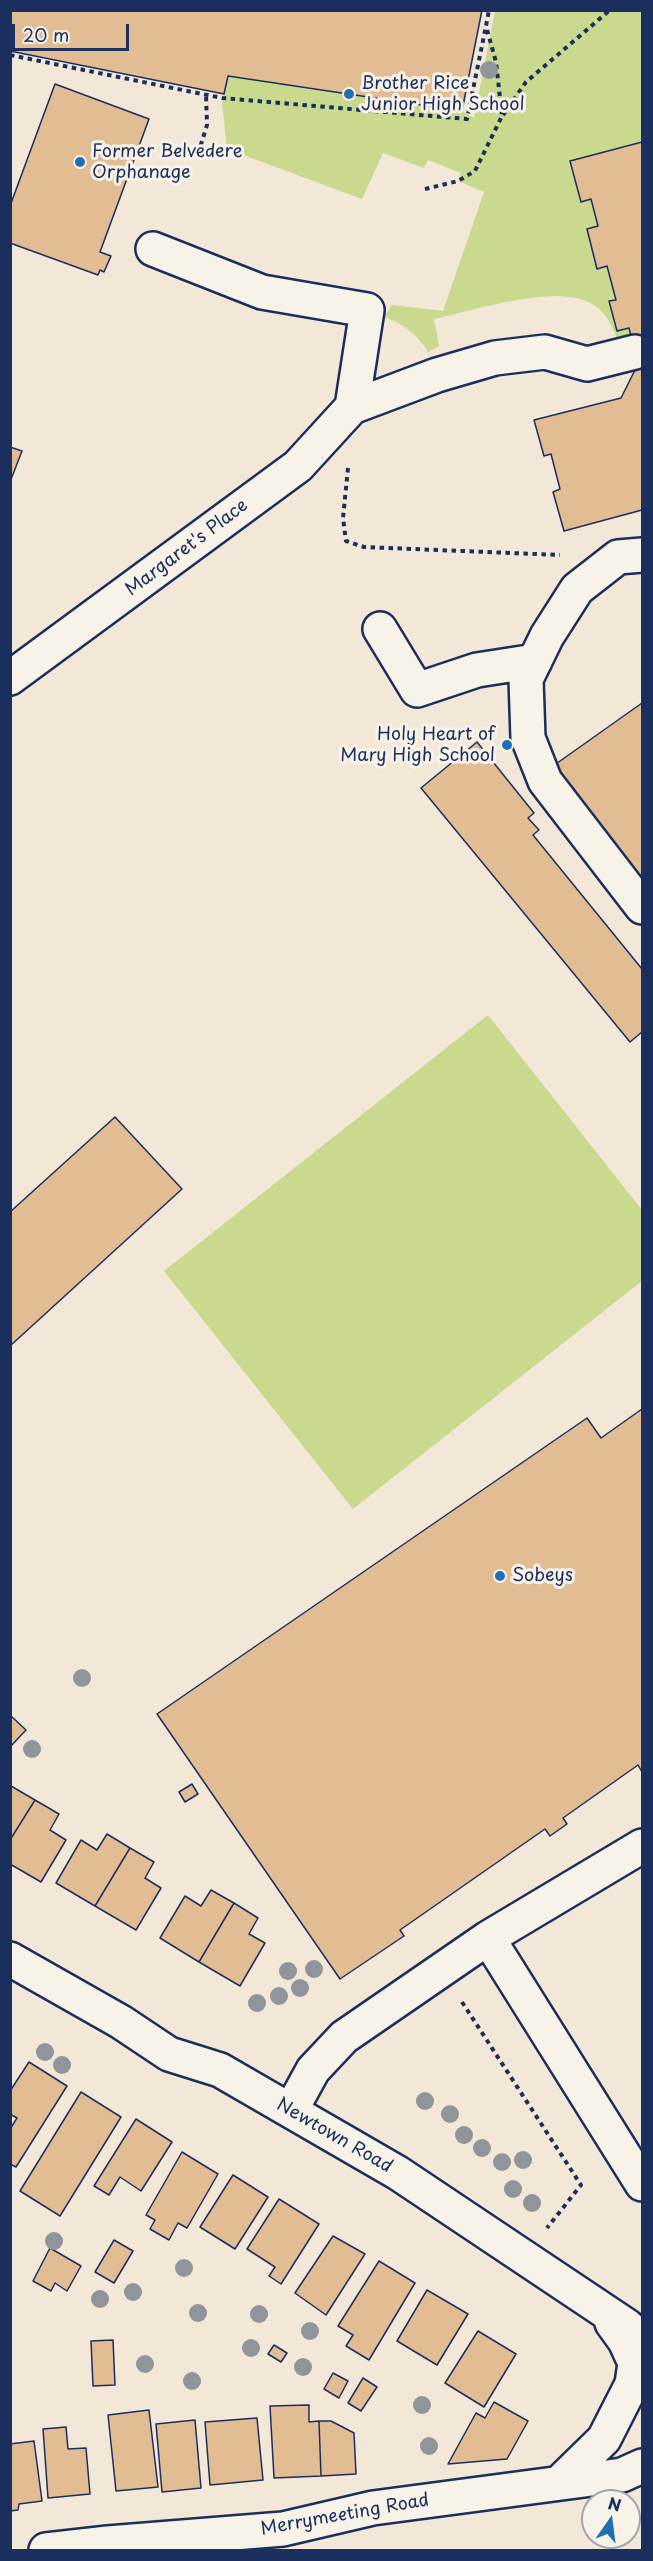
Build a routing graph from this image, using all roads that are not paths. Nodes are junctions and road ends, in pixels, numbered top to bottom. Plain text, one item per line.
1 (153, 249) dead end
2 (635, 352) dead end
3 (352, 407) junction
4 (630, 556) edge
5 (380, 629) dead end
6 (535, 661) junction
7 (10, 678) edge
8 (642, 907) edge
9 (642, 1846) edge
10 (488, 1938) junction
11 (10, 1959) edge
12 (291, 2110) junction
13 (642, 2184) edge
14 (629, 2326) edge
15 (642, 2466) edge
16 (561, 2481) junction
17 (283, 2540) edge
18 (46, 2550) edge

1 - 3 street
2 - 3 street
3 - 7 street, Margaret's Place
4 - 6 street
5 - 6 street
6 - 8 street
9 - 10 street
10 - 12 street
10 - 13 street
11 - 12 street, Newtown Road
12 - 14 street, Newtown Road
14 - 16 street
15 - 16 street, Merrymeeting Road
16 - 17 street, Merrymeeting Road
17 - 18 street, Merrymeeting Road

